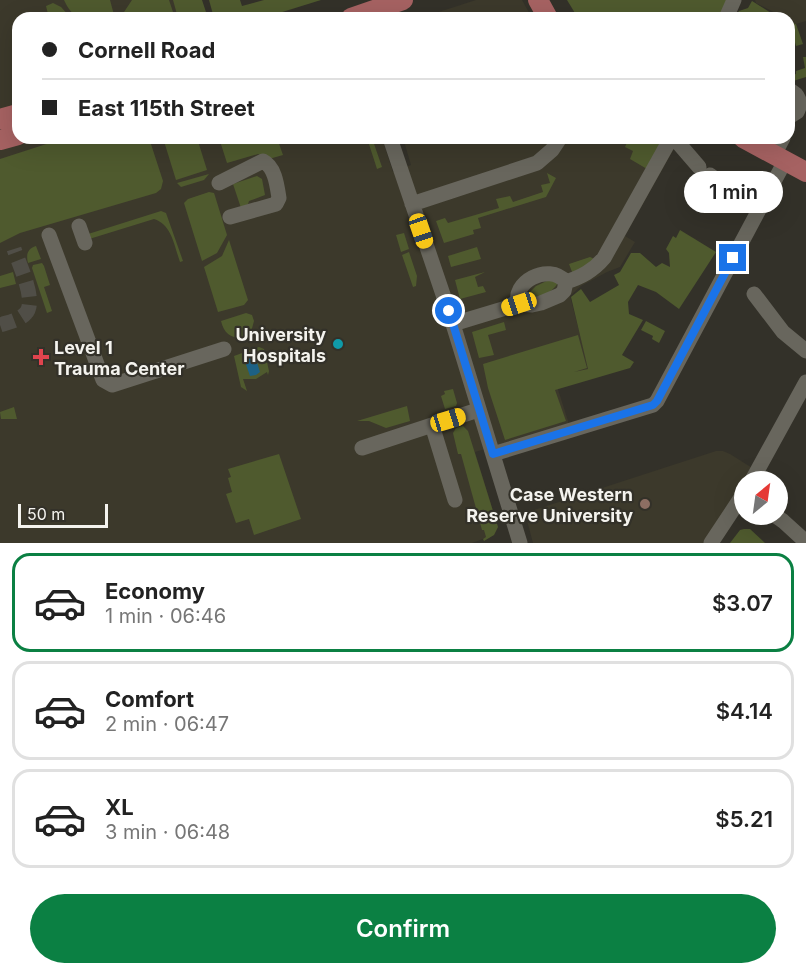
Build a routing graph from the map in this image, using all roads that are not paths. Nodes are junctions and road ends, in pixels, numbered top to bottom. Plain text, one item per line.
1 (403, 0) edge
2 (368, 12) edge
3 (795, 93) edge
4 (797, 112) edge
5 (392, 144) edge
6 (556, 144) edge
7 (670, 144) edge
8 (679, 144) edge
9 (761, 144) edge
10 (781, 151) edge
11 (806, 172) edge
12 (219, 183) dead end
13 (412, 204) junction
14 (762, 205) junction
15 (230, 217) dead end
16 (79, 226) dead end
17 (49, 235) dead end
18 (85, 243) dead end
19 (566, 282) junction
20 (754, 294) dead end
21 (519, 304) junction
22 (453, 324) junction
23 (225, 350) dead end
24 (806, 351) edge
25 (806, 382) edge
26 (478, 410) junction
27 (432, 425) junction
28 (362, 448) dead end
29 (493, 454) junction
30 (757, 471) edge
31 (455, 500) dead end
32 (734, 508) edge
33 (787, 525) edge
34 (518, 542) edge
35 (806, 542) edge
36 (711, 543) edge

1 - 2 main road
3 - 4 street
5 - 13 street
6 - 13 street
7 - 19 street
8 - 14 street
9 - 10 main road
10 - 11 main road
10 - 14 street
12 - 15 street
13 - 22 street
14 - 29 street
16 - 18 street
17 - 23 street
19 - 21 street
19 - 21 street
20 - 24 street
21 - 22 street
22 - 26 street
25 - 30 street
26 - 27 street
26 - 29 street
27 - 28 street
27 - 31 street
29 - 34 street
32 - 36 street
33 - 35 street

